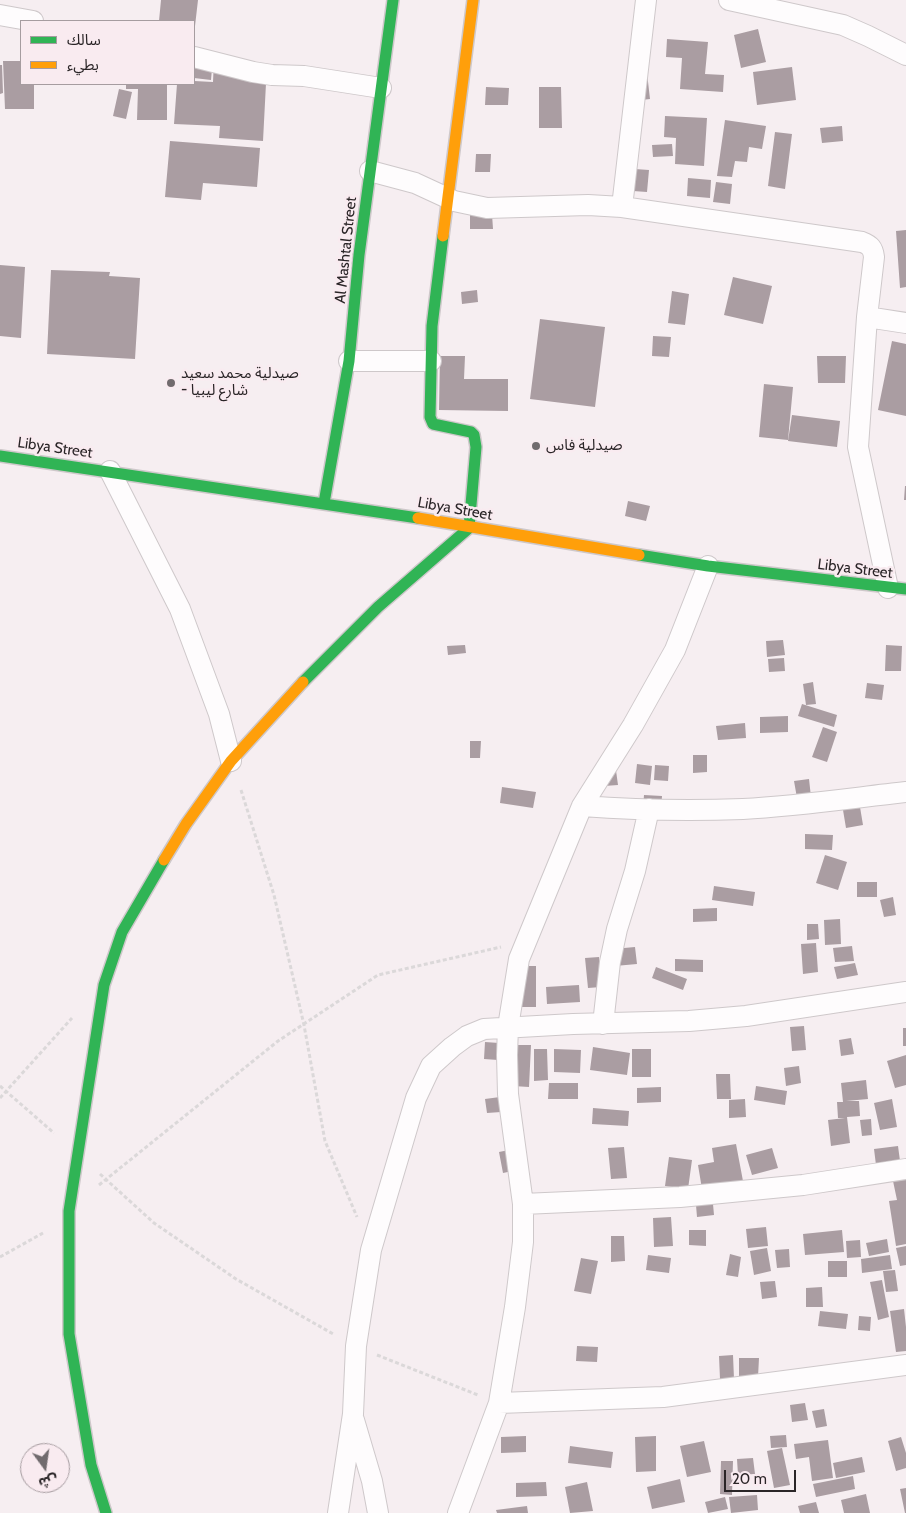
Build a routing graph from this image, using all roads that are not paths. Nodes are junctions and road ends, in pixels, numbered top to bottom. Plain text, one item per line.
1 (393, 0) edge
2 (473, 0) edge
3 (646, 0) edge
4 (729, 0) edge
5 (0, 15) edge
6 (27, 20) edge
7 (906, 55) edge
8 (195, 57) edge
9 (381, 88) junction
10 (370, 171) junction
11 (448, 198) junction
12 (622, 207) junction
13 (867, 317) junction
14 (906, 323) edge
15 (349, 361) junction
16 (431, 361) junction
17 (0, 456) edge
18 (110, 471) junction
19 (324, 503) junction
20 (469, 528) junction
21 (708, 566) junction
22 (897, 589) edge
23 (231, 761) junction
24 (906, 792) edge
25 (582, 806) junction
26 (649, 809) junction
27 (906, 992) edge
28 (604, 1024) junction
29 (508, 1027) junction
30 (906, 1169) edge
31 (522, 1204) junction
32 (906, 1365) edge
33 (498, 1403) junction
34 (352, 1414) junction
35 (106, 1513) edge
36 (338, 1513) edge
37 (378, 1513) edge
38 (458, 1513) edge

1 - 9 main road, Al Mashtal Street
2 - 11 main road
3 - 12 street
4 - 7 street
5 - 6 street
8 - 9 street
9 - 10 main road, Al Mashtal Street
10 - 11 street
10 - 15 main road, Al Mashtal Street
11 - 12 street
11 - 16 main road
12 - 13 street
13 - 14 street
13 - 22 street
15 - 16 street
15 - 19 main road, Al Mashtal Street
16 - 20 main road
17 - 18 main road, Libya Street
18 - 19 main road, Libya Street
18 - 23 street
19 - 20 main road, Libya Street
20 - 21 main road, Libya Street
20 - 23 main road
21 - 22 main road, Libya Street
21 - 25 street
23 - 35 main road
24 - 26 street
25 - 26 street
25 - 29 street
26 - 28 street
27 - 28 street
28 - 29 street
29 - 31 street
29 - 34 street
30 - 31 street
31 - 33 street
32 - 33 street
33 - 38 street
34 - 36 street
34 - 37 street

